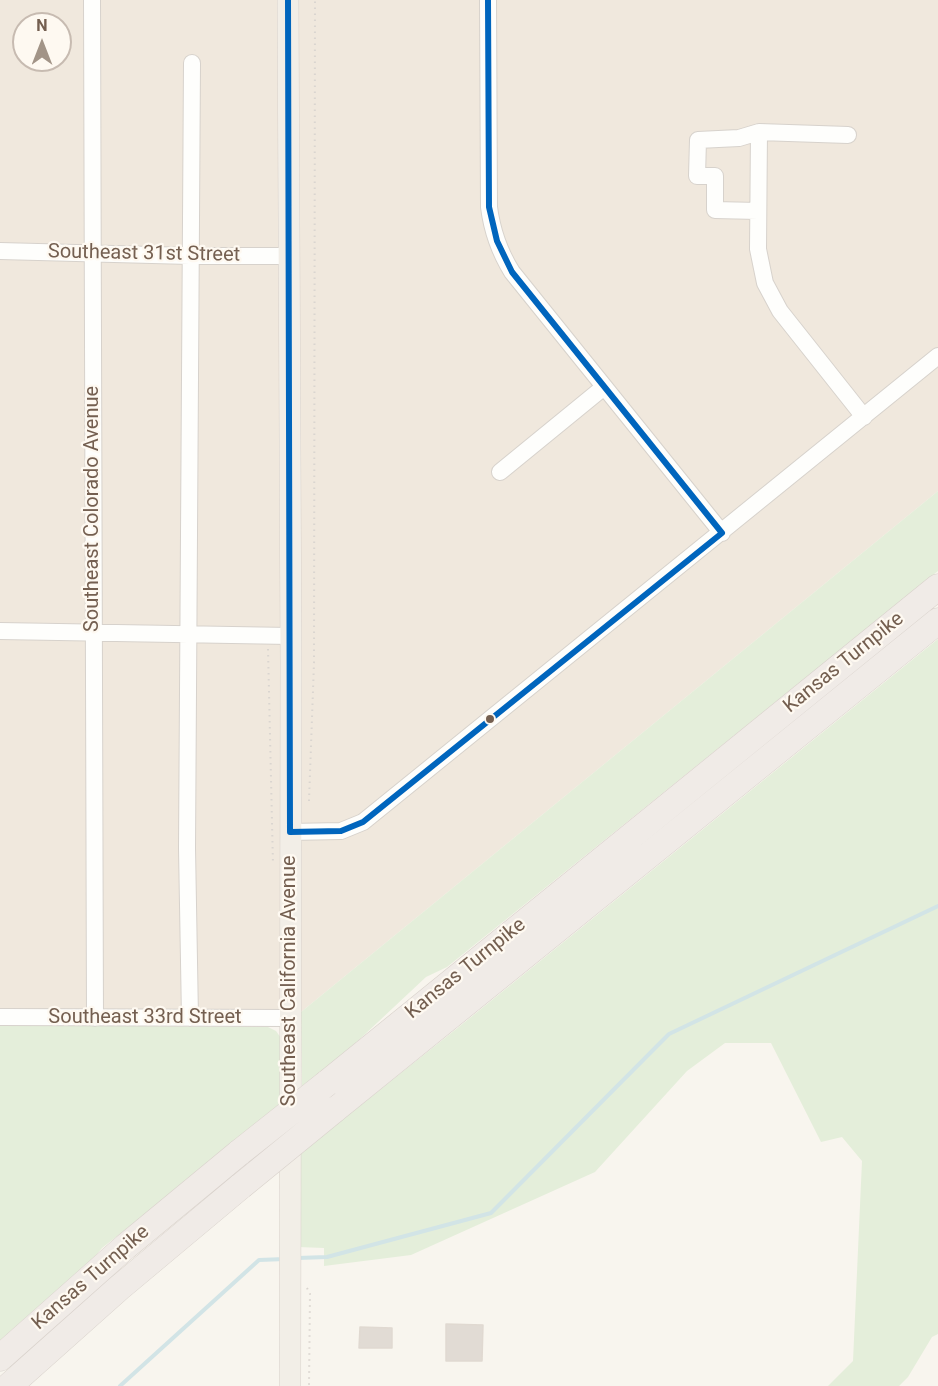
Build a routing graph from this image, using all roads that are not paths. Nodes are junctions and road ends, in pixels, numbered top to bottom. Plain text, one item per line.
1 (92, 0) edge
2 (288, 0) edge
3 (488, 0) edge
4 (192, 63) dead end
5 (759, 132) junction
6 (848, 135) dead end
7 (758, 211) junction
8 (0, 251) edge
9 (92, 252) junction
10 (190, 256) junction
11 (288, 256) junction
12 (938, 356) edge
13 (604, 387) junction
14 (864, 417) junction
15 (501, 472) dead end
16 (722, 533) junction
17 (938, 587) edge
18 (938, 621) edge
19 (0, 632) edge
20 (94, 633) junction
21 (188, 634) junction
22 (290, 636) junction
23 (299, 832) junction
24 (0, 1017) edge
25 (95, 1018) junction
26 (190, 1018) junction
27 (290, 1018) junction
28 (0, 1358) edge
29 (9, 1386) edge
30 (290, 1386) edge

1 - 9 street, Southeast Colorado Avenue
2 - 11 main road, Southeast California Avenue
3 - 13 street
4 - 10 street
5 - 6 street
5 - 7 street
5 - 7 street
7 - 14 street
8 - 9 street, Southeast 31st Street
9 - 10 street, Southeast 31st Street
9 - 20 street, Southeast Colorado Avenue
10 - 11 street, Southeast 31st Street
10 - 21 street
11 - 22 main road, Southeast California Avenue
12 - 14 street
13 - 15 street
13 - 16 street
14 - 16 street
16 - 23 street
17 - 28 highway, Kansas Turnpike, bridge
18 - 29 highway, Kansas Turnpike, bridge
19 - 20 street
20 - 21 street
20 - 25 street, Southeast Colorado Avenue
21 - 22 street
21 - 26 street
22 - 23 main road, Southeast California Avenue
23 - 27 main road, Southeast California Avenue
24 - 25 street, Southeast 33rd Street
25 - 26 street, Southeast 33rd Street
26 - 27 street, Southeast 33rd Street
27 - 30 main road, Southeast California Avenue

